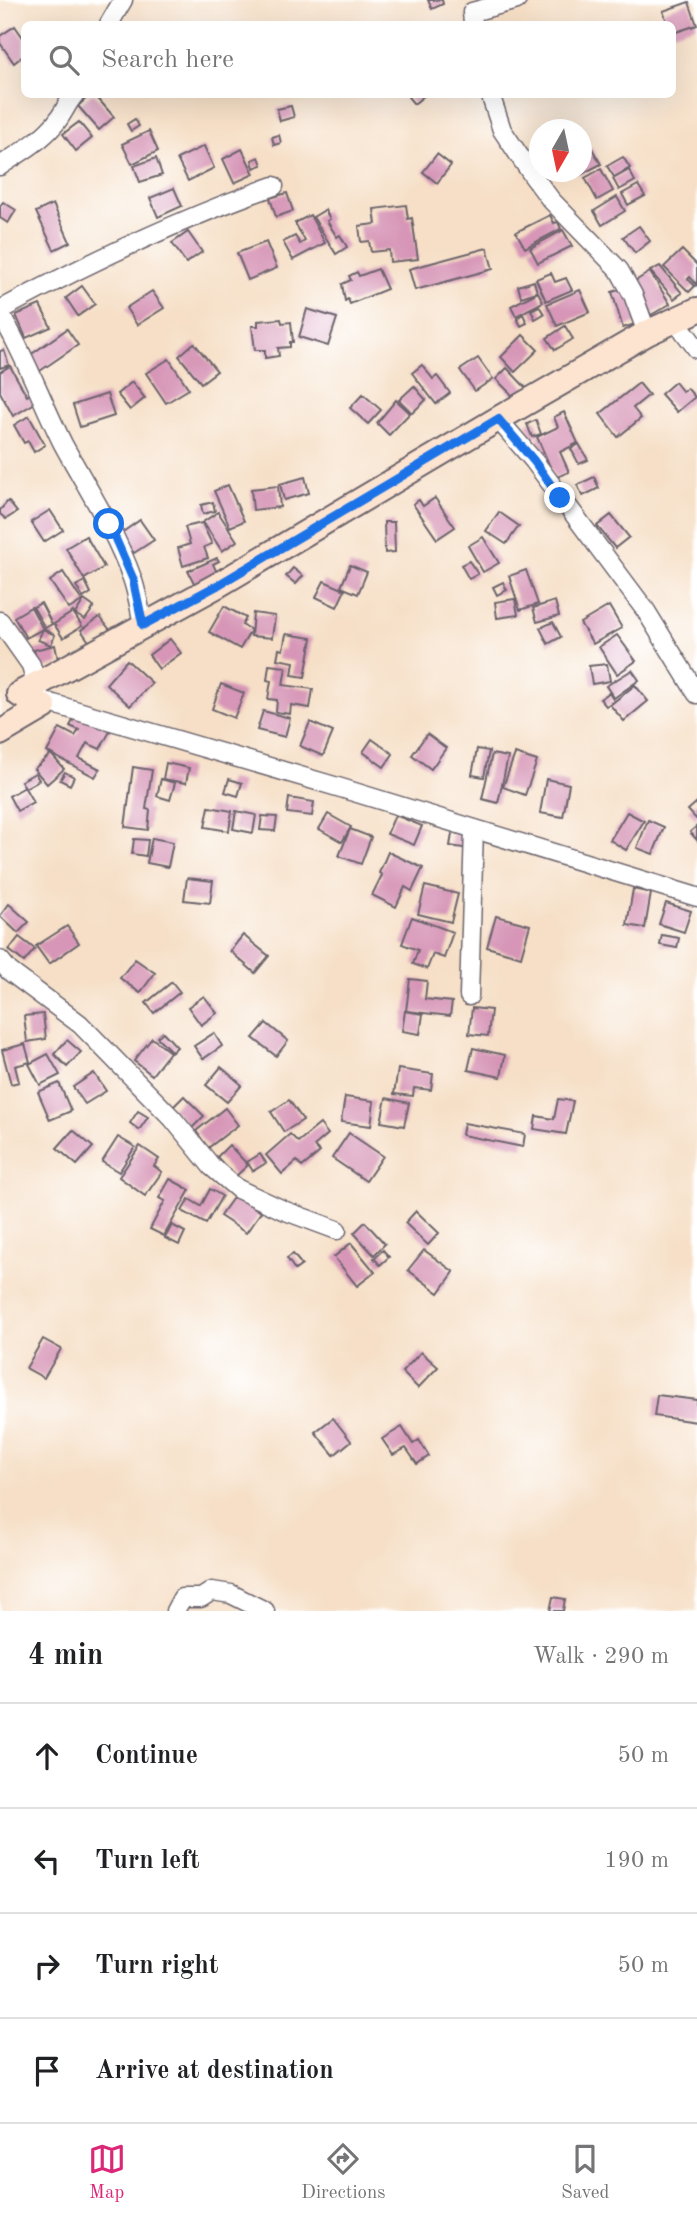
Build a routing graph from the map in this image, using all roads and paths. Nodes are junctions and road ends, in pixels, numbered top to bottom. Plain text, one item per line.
1 (124, 0) edge
2 (517, 0) edge
3 (111, 21) edge
4 (473, 21) edge
5 (72, 98) edge
6 (492, 98) edge
7 (0, 166) edge
8 (274, 186) dead end
9 (0, 311) edge
10 (686, 315) edge
11 (648, 332) junction
12 (697, 349) edge
13 (498, 419) junction
14 (0, 621) edge
15 (143, 625) junction
16 (19, 694) junction
17 (697, 694) edge
18 (44, 707) junction
19 (0, 733) edge
20 (474, 829) junction
21 (697, 897) edge
22 (0, 960) edge
23 (469, 996) dead end
24 (337, 1230) dead end
25 (176, 1611) edge
26 (265, 1611) edge

1 - 3 street
2 - 4 street
5 - 7 street
6 - 11 street
8 - 9 street
9 - 15 street
10 - 11 street
10 - 12 street
11 - 13 street
13 - 15 street
13 - 17 street
14 - 18 street
15 - 16 street
16 - 18 street
16 - 20 street
18 - 19 street
20 - 21 street
20 - 23 street
22 - 24 street
25 - 26 street

